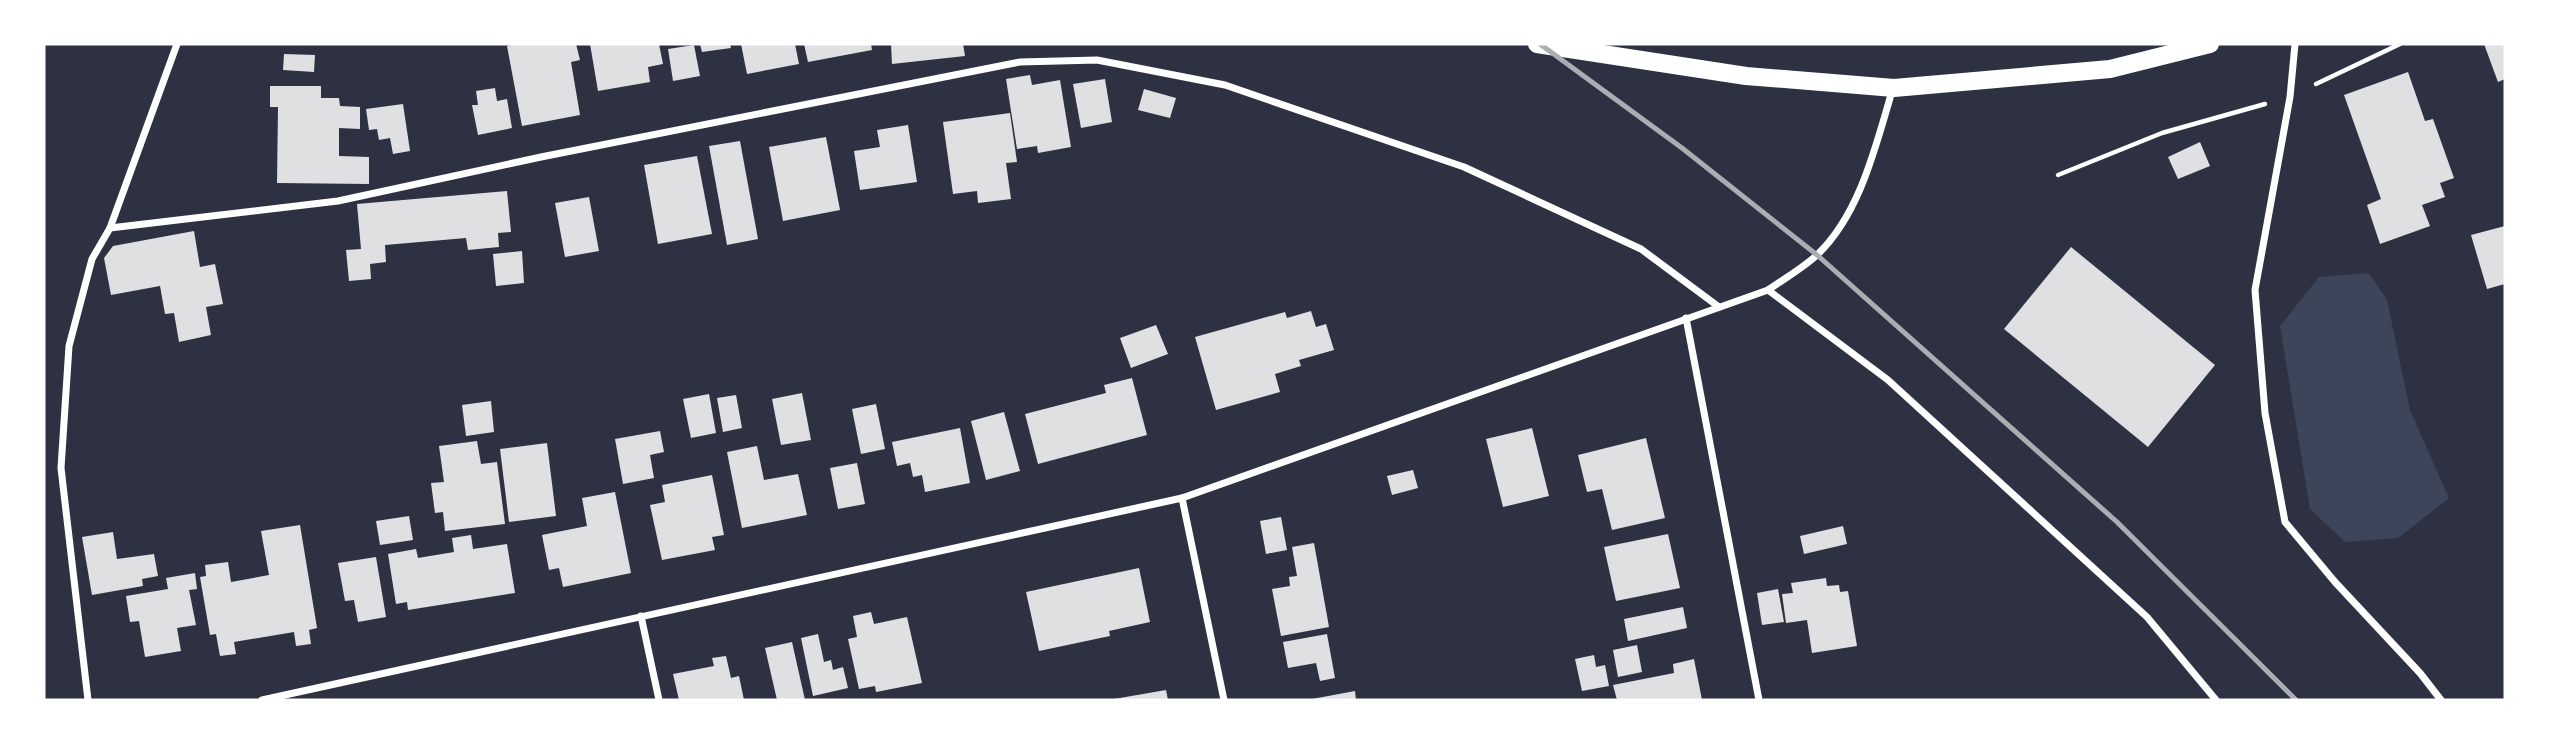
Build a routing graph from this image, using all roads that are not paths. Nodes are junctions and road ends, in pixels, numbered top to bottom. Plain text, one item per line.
1 (177, 44) edge
2 (1538, 44) edge
3 (2210, 44) edge
4 (2295, 44) edge
5 (1894, 88) junction
6 (110, 228) junction
7 (1768, 290) junction
8 (1719, 307) junction
9 (1686, 318) junction
10 (1182, 498) junction
11 (642, 616) junction
12 (88, 700) edge
13 (261, 700) edge
14 (659, 700) edge
15 (1224, 700) edge
16 (1759, 700) edge
17 (2216, 700) edge
18 (2441, 700) edge

1 - 6 street
2 - 5 main road
3 - 5 main road
4 - 18 street
5 - 7 street
6 - 8 street
6 - 12 street
7 - 8 street
7 - 17 street
8 - 9 street
9 - 10 street
9 - 16 street
10 - 11 street
10 - 15 street
11 - 13 street
11 - 14 street

